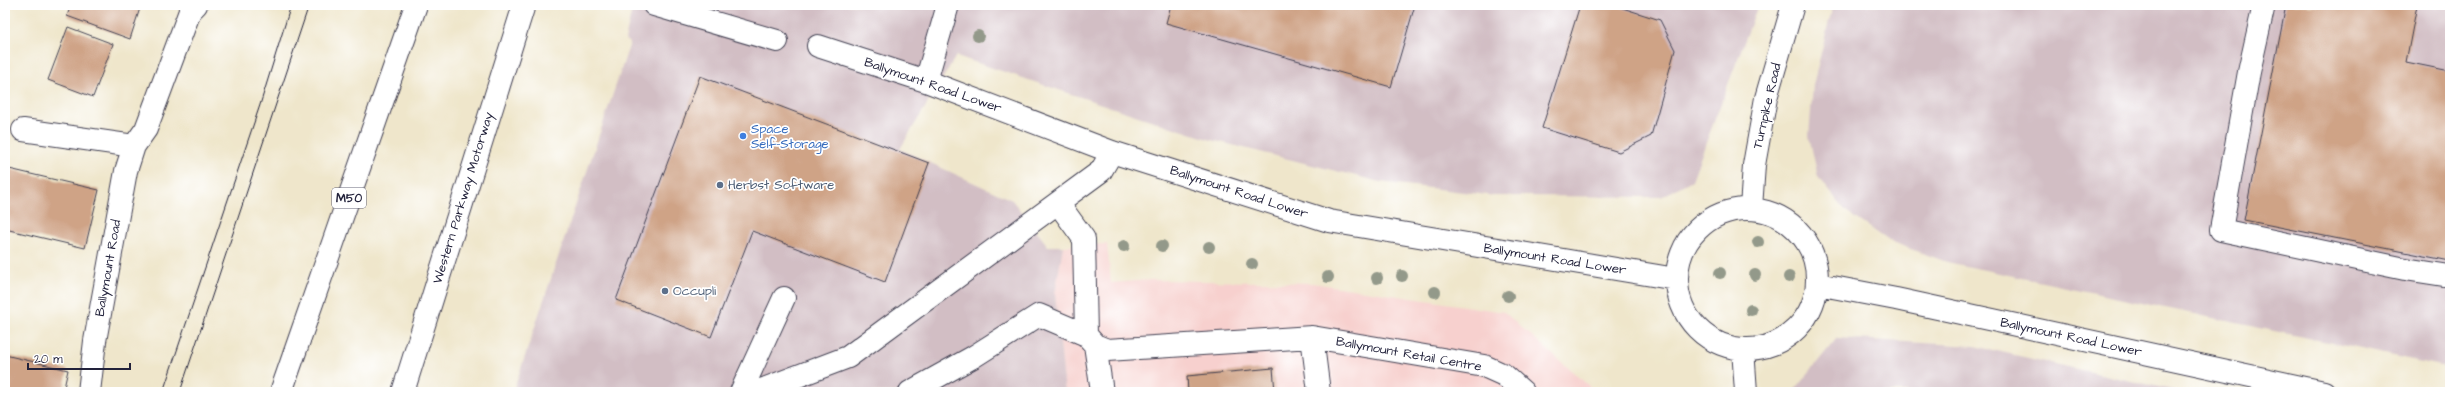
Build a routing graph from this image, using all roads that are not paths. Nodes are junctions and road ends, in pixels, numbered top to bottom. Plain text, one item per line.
1 (196, 5) edge
2 (416, 5) edge
3 (524, 5) edge
4 (654, 5) edge
5 (948, 5) edge
6 (1793, 5) edge
7 (2264, 5) edge
8 (777, 41) dead end
9 (818, 46) dead end
10 (926, 82) junction
11 (23, 130) dead end
12 (134, 146) junction
13 (1112, 152) junction
14 (1058, 203) junction
15 (1751, 208) junction
16 (2450, 276) edge
17 (1676, 279) junction
18 (1817, 284) junction
19 (784, 298) dead end
20 (1312, 337) junction
21 (1090, 340) junction
22 (1743, 349) junction
23 (89, 392) edge
24 (281, 392) edge
25 (402, 392) edge
26 (741, 392) edge
27 (756, 392) edge
28 (910, 392) edge
29 (1102, 392) edge
30 (1319, 392) edge
31 (1523, 392) edge
32 (1746, 392) edge
33 (2324, 392) edge

1 - 12 main road, Ballymount Road
2 - 24 main road, M50
3 - 25 main road, Western Parkway Motorway
4 - 8 main road
5 - 10 main road
6 - 15 main road, Turnpike Road
7 - 16 main road
9 - 10 main road, Ballymount Road Lower
10 - 13 main road, Ballymount Road Lower
11 - 12 main road
12 - 23 main road, Ballymount Road
13 - 14 main road
13 - 17 main road, Ballymount Road Lower
14 - 21 main road
14 - 27 main road
15 - 17 main road
15 - 18 main road
17 - 22 main road
18 - 22 main road
18 - 33 main road, Ballymount Road Lower
19 - 26 main road
20 - 21 main road, Ballymount Retail Centre
20 - 30 main road
20 - 31 main road, Ballymount Retail Centre
21 - 28 main road, Ballymount Retail Centre
21 - 29 main road
22 - 32 main road

